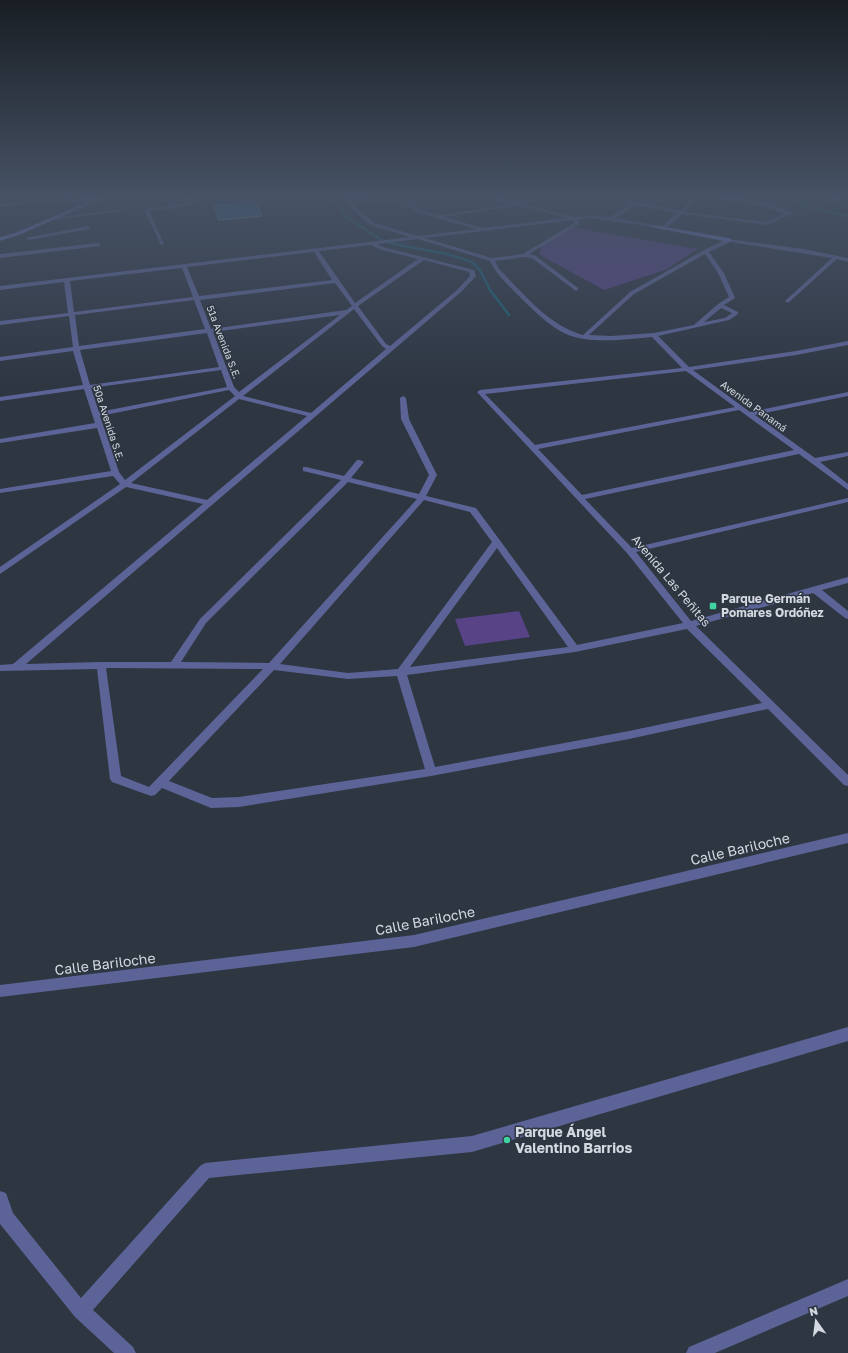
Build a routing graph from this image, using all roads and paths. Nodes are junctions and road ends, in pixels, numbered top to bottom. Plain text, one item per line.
1 (244, 259) edge
2 (321, 259) edge
3 (422, 259) joint
4 (498, 259) edge
5 (537, 259) edge
6 (692, 259) edge
7 (712, 259) edge
8 (835, 259) edge
9 (492, 260) joint
10 (184, 266) junction
11 (67, 280) junction
12 (336, 281) junction
13 (0, 288) edge
14 (576, 289) dead end
15 (196, 298) junction
16 (788, 301) dead end
17 (720, 305) junction
18 (355, 306) junction
19 (348, 312) junction
20 (72, 314) junction
21 (0, 323) edge
22 (696, 326) junction
23 (209, 330) junction
24 (654, 335) junction
25 (584, 337) junction
26 (848, 343) edge
27 (390, 348) junction
28 (76, 349) junction
29 (0, 359) edge
30 (223, 368) junction
31 (688, 370) junction
32 (86, 387) junction
33 (231, 388) junction
34 (848, 394) edge
35 (240, 397) junction
36 (403, 398) dead end
37 (0, 399) edge
38 (741, 408) junction
39 (95, 414) junction
40 (749, 414) junction
41 (312, 415) junction
42 (99, 425) junction
43 (0, 441) edge
44 (533, 448) junction
45 (801, 451) junction
46 (848, 454) edge
47 (814, 461) junction
48 (360, 462) dead end
49 (306, 469) dead end
50 (115, 473) junction
51 (346, 479) junction
52 (126, 484) junction
53 (848, 488) edge
54 (0, 492) edge
55 (422, 497) junction
56 (579, 498) junction
57 (848, 500) edge
58 (209, 503) junction
59 (497, 542) junction
60 (630, 551) junction
61 (0, 570) edge
62 (848, 580) edge
63 (814, 589) junction
64 (848, 616) edge
65 (689, 625) junction
66 (575, 649) junction
67 (101, 665) junction
68 (174, 665) junction
69 (272, 666) junction
70 (16, 667) junction
71 (0, 668) edge
72 (401, 672) junction
73 (769, 705) junction
74 (431, 772) junction
75 (160, 782) junction
76 (848, 782) edge
77 (848, 838) edge
78 (0, 991) edge
79 (848, 1034) edge
80 (0, 1199) edge
81 (848, 1287) edge
82 (81, 1311) junction
83 (127, 1353) edge
84 (695, 1353) edge

1 - 10 street
2 - 12 street
3 - 18 street
3 - 27 street
4 - 9 street
5 - 14 street
6 - 25 street
7 - 17 street
8 - 16 street
9 - 25 street
10 - 11 street
10 - 15 street, 51a Avenida S.E.
11 - 13 street
11 - 20 street, 50a Avenida S.E.
12 - 15 street
12 - 18 street
15 - 20 street
15 - 23 street, 51a Avenida S.E.
17 - 22 street
17 - 22 street
18 - 19 street
18 - 27 street
19 - 23 street
19 - 35 street
20 - 21 street
20 - 28 street, 50a Avenida S.E.
22 - 24 street
23 - 28 street
23 - 30 street, 51a Avenida S.E.
24 - 25 street
24 - 31 street, Avenida Panamá
26 - 31 street
27 - 41 street
28 - 29 street
28 - 32 street, 50a Avenida S.E.
30 - 32 street
30 - 33 street, 51a Avenida S.E.
31 - 38 street, Avenida Panamá
31 - 44 street, Avenida Las Peñitas
32 - 37 street
32 - 39 street, 50a Avenida S.E.
33 - 35 street, 51a Avenida S.E.
33 - 39 street
34 - 40 street
35 - 41 street, 51a Avenida S.E.
35 - 52 street
36 - 55 street
38 - 40 street, Avenida Panamá
38 - 44 street
39 - 42 street, 50a Avenida S.E.
40 - 45 street, Avenida Panamá
41 - 58 street
42 - 43 street
42 - 50 street, 50a Avenida S.E.
44 - 56 street, Avenida Las Peñitas
45 - 47 street, Avenida Panamá
45 - 56 street
46 - 47 street
47 - 53 street, Avenida Panamá
48 - 51 street
49 - 51 street
50 - 52 street, 50a Avenida S.E.
50 - 54 street
51 - 55 street
51 - 68 street
52 - 58 street
52 - 61 street
55 - 59 street
55 - 69 street
56 - 60 street, Avenida Las Peñitas
57 - 60 street
58 - 70 street
59 - 66 street
59 - 72 street
60 - 65 street, Avenida Las Peñitas
62 - 63 street
63 - 64 street
63 - 65 street
65 - 66 street
65 - 73 street, Avenida Las Peñitas
66 - 72 street
67 - 68 street
67 - 70 street
67 - 75 street
68 - 69 street
69 - 72 street
69 - 75 street
70 - 71 street
72 - 74 street
73 - 74 street
73 - 76 street, Avenida Las Peñitas
74 - 75 street
77 - 78 street, Calle Bariloche
79 - 82 street
80 - 82 street
81 - 84 street
82 - 83 street

